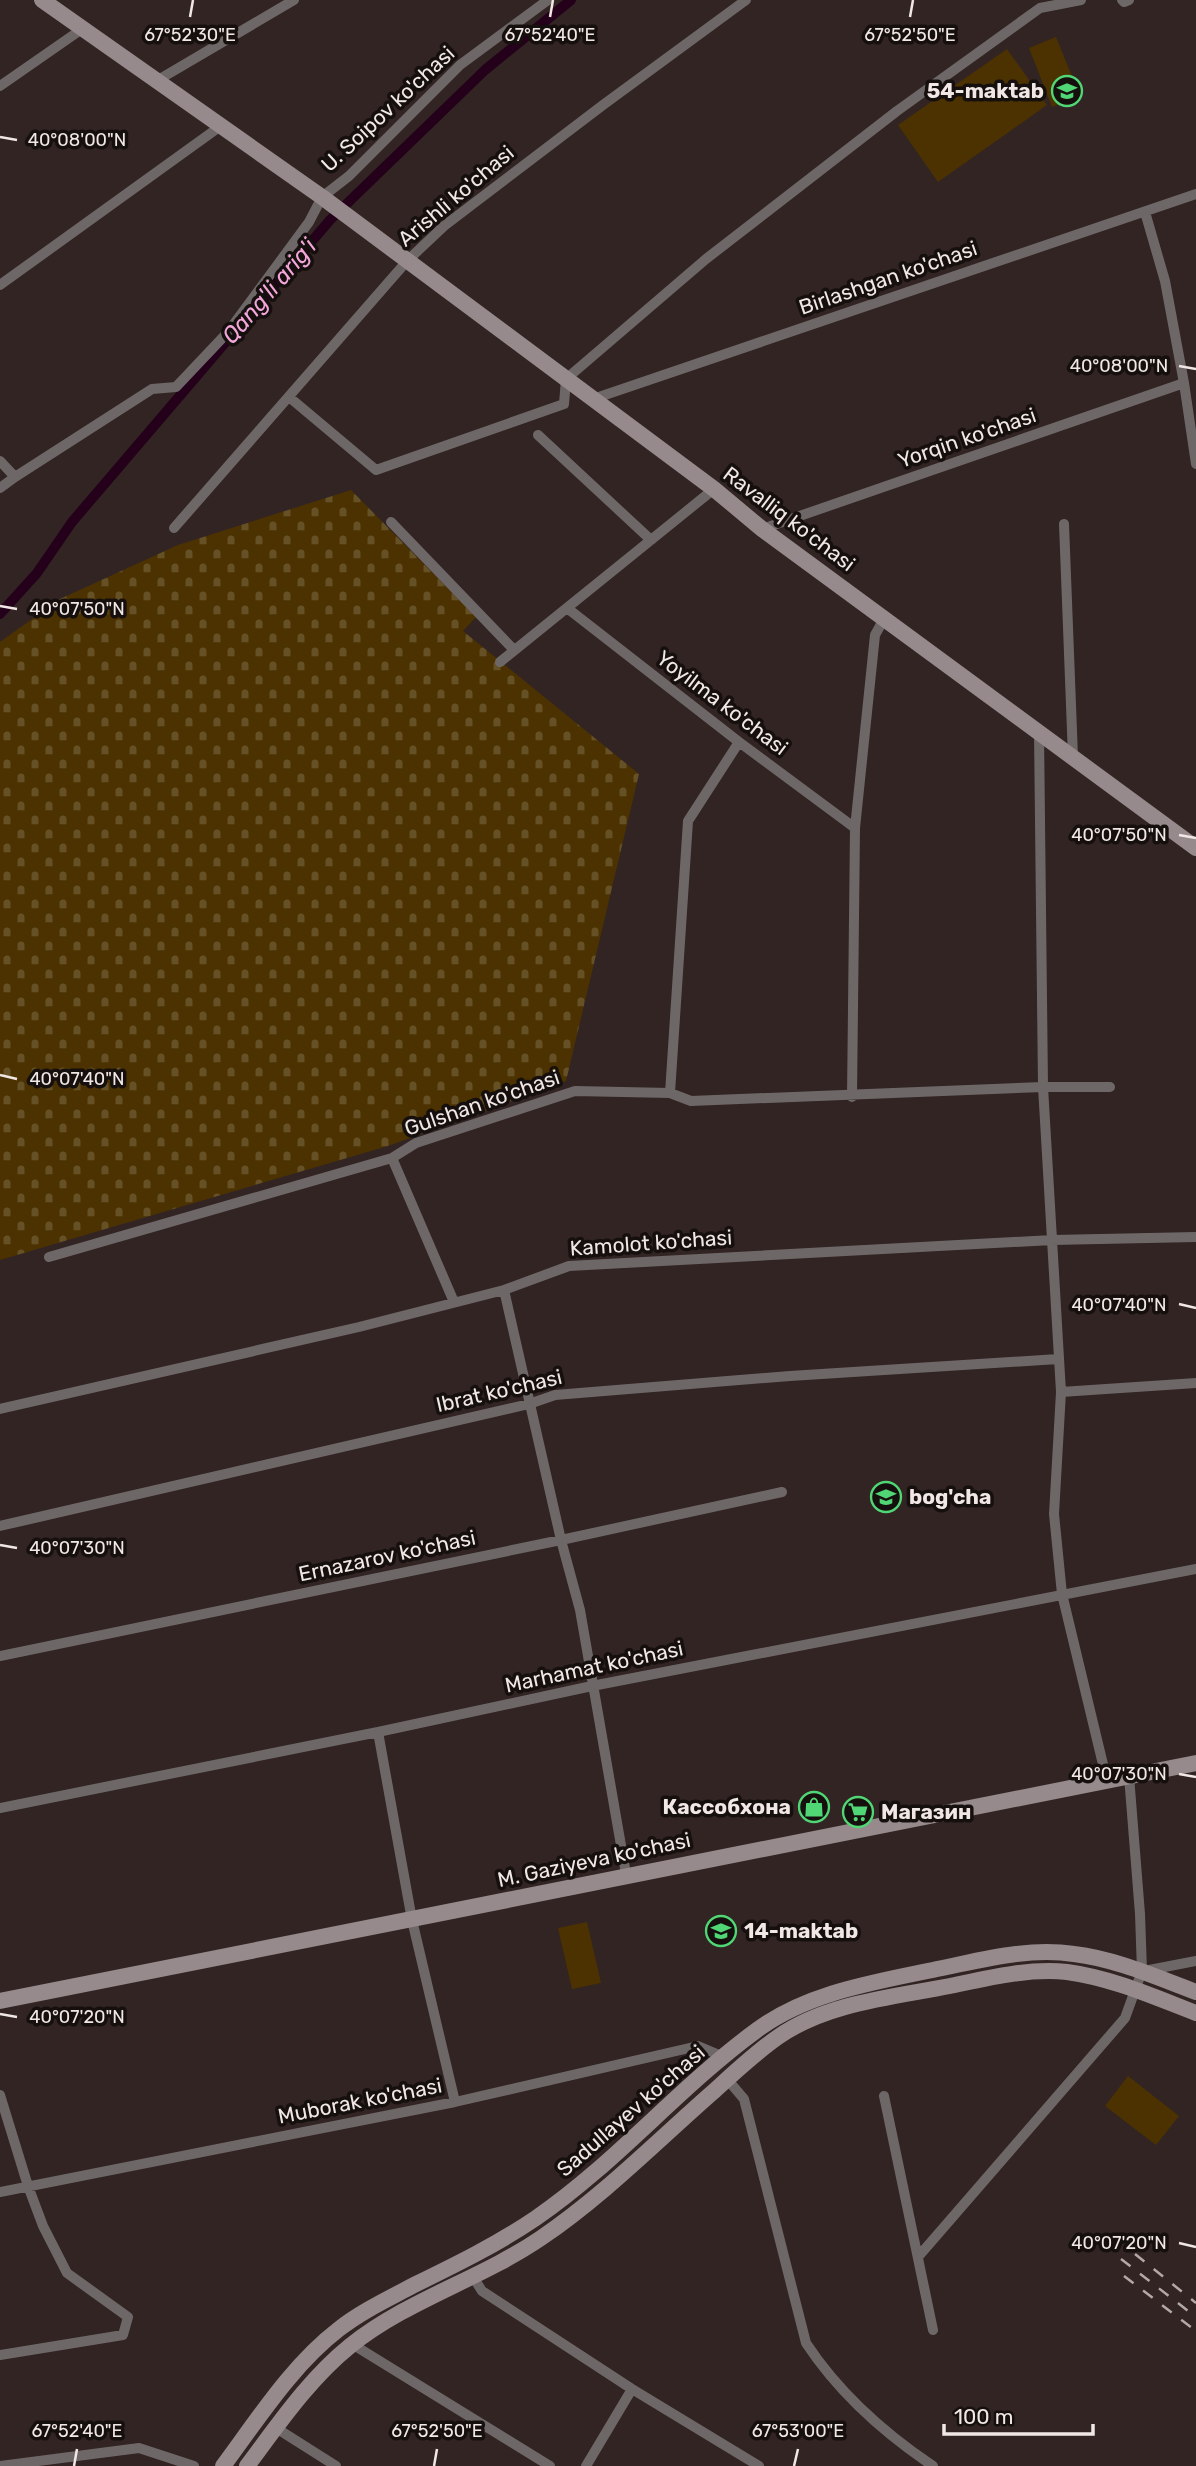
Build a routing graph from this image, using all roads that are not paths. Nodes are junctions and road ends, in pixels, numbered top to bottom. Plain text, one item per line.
1 (42, 0) edge
2 (294, 0) edge
3 (548, 0) edge
4 (746, 0) edge
5 (1081, 0) edge
6 (1122, 0) edge
7 (1129, 0) edge
8 (82, 29) junction
9 (158, 80) junction
10 (0, 86) edge
11 (222, 125) junction
12 (1196, 194) edge
13 (324, 199) junction
14 (1145, 212) junction
15 (407, 261) junction
16 (0, 285) edge
17 (565, 379) junction
18 (1184, 383) junction
19 (289, 397) junction
20 (593, 399) junction
21 (538, 435) dead end
22 (0, 461) edge
23 (1196, 464) edge
24 (15, 477) junction
25 (0, 488) edge
26 (714, 489) junction
27 (391, 522) dead end
28 (1064, 524) dead end
29 (174, 528) dead end
30 (762, 529) junction
31 (650, 540) junction
32 (567, 608) junction
33 (885, 617) junction
34 (514, 650) junction
35 (500, 662) dead end
36 (1039, 732) junction
37 (739, 742) junction
38 (1073, 757) junction
39 (855, 828) junction
40 (1196, 848) edge
41 (1043, 1087) junction
42 (1110, 1087) dead end
43 (670, 1093) junction
44 (852, 1097) junction
45 (392, 1158) junction
46 (1196, 1237) edge
47 (1052, 1240) junction
48 (49, 1257) dead end
49 (504, 1290) junction
50 (454, 1302) junction
51 (1058, 1359) junction
52 (1196, 1383) edge
53 (1061, 1392) junction
54 (529, 1404) junction
55 (0, 1409) edge
56 (782, 1492) dead end
57 (0, 1526) edge
58 (561, 1540) junction
59 (1196, 1569) edge
60 (1062, 1594) junction
61 (0, 1656) edge
62 (592, 1686) junction
63 (379, 1732) junction
64 (1196, 1763) edge
65 (1129, 1776) junction
66 (1107, 1781) junction
67 (0, 1808) edge
68 (626, 1874) junction
69 (412, 1920) junction
70 (1196, 1961) edge
71 (1142, 1971) junction
72 (1136, 1990) junction
73 (1196, 1992) edge
74 (0, 2001) edge
75 (1196, 2013) edge
76 (724, 2057) junction
77 (727, 2079) junction
78 (0, 2095) edge
79 (884, 2096) dead end
80 (455, 2102) junction
81 (28, 2186) junction
82 (0, 2192) edge
83 (918, 2257) junction
84 (473, 2277) junction
85 (933, 2330) dead end
86 (352, 2344) junction
87 (0, 2355) edge
88 (632, 2389) junction
89 (276, 2428) junction
90 (0, 2466) edge
91 (194, 2466) edge
92 (223, 2466) edge
93 (247, 2466) edge
94 (336, 2466) edge
95 (550, 2466) edge
96 (586, 2466) edge
97 (759, 2466) edge
98 (933, 2466) edge

1 - 8 street, Ravalliq ko'chasi
2 - 9 street
3 - 13 street, U. Soipov ko'chasi
4 - 15 street, Arishli ko'chasi
5 - 17 street
6 - 7 street
8 - 9 street, Ravalliq ko'chasi
8 - 10 street
9 - 11 street, Ravalliq ko'chasi
11 - 13 street, Ravalliq ko'chasi
11 - 16 street
12 - 14 street, Birlashgan ko'chasi
13 - 15 street, Ravalliq ko'chasi
13 - 24 street
14 - 18 street
14 - 20 street, Birlashgan ko'chasi
15 - 17 street, Ravalliq ko'chasi
15 - 19 street, Arishli ko'chasi
17 - 19 street
17 - 20 street, Ravalliq ko'chasi
18 - 23 street
18 - 30 street, Yorqin ko'chasi
19 - 29 street, Arishli ko'chasi
20 - 26 street, Ravalliq ko'chasi
21 - 31 street
22 - 24 street
24 - 25 street
26 - 30 street, Ravalliq ko'chasi
26 - 31 street
27 - 34 street
28 - 38 street
30 - 33 street, Ravalliq ko'chasi
31 - 32 street
32 - 34 street
32 - 37 street, Yoyilma ko'chasi
33 - 36 street, Ravalliq ko'chasi
33 - 39 street
34 - 35 street
36 - 38 street, Ravalliq ko'chasi
36 - 41 street
37 - 39 street, Yoyilma ko'chasi
37 - 43 street
38 - 40 street, Ravalliq ko'chasi
39 - 44 street
41 - 42 street, Gulshan ko'chasi
41 - 44 street, Gulshan ko'chasi
41 - 47 street
43 - 44 street, Gulshan ko'chasi
43 - 45 street, Gulshan ko'chasi
45 - 48 street, Gulshan ko'chasi
45 - 50 street
46 - 47 street, Kamolot ko'chasi
47 - 49 street, Kamolot ko'chasi
47 - 51 street
49 - 50 street, Kamolot ko'chasi
49 - 54 street
50 - 55 street, Kamolot ko'chasi
51 - 53 street
51 - 54 street, Ibrat ko'chasi
52 - 53 street
53 - 60 street
54 - 57 street, Ibrat ko'chasi
54 - 58 street
56 - 58 street, Ernazarov ko'chasi
58 - 61 street, Ernazarov ko'chasi
58 - 62 street
59 - 60 street, Marhamat ko'chasi
60 - 62 street, Marhamat ko'chasi
60 - 66 street
62 - 63 street, Marhamat ko'chasi
62 - 68 street
63 - 67 street, Marhamat ko'chasi
63 - 69 street
64 - 65 street, M. Gaziyeva ko'chasi
65 - 66 street, M. Gaziyeva ko'chasi
65 - 71 street
66 - 68 street, M. Gaziyeva ko'chasi
68 - 69 street, M. Gaziyeva ko'chasi
69 - 74 street, M. Gaziyeva ko'chasi
69 - 80 street
70 - 71 street
71 - 72 street
71 - 73 street, Sadullayev ko'chasi
71 - 76 street, Sadullayev ko'chasi
72 - 75 street
72 - 77 street
72 - 83 street
76 - 80 street, Muborak ko'chasi
76 - 92 street, Sadullayev ko'chasi
77 - 84 street
77 - 98 street
78 - 81 street
79 - 83 street
80 - 81 street, Muborak ko'chasi
81 - 82 street, Muborak ko'chasi
81 - 87 street
83 - 85 street
84 - 86 street
84 - 88 street
86 - 89 street
86 - 95 street
88 - 96 street
88 - 97 street
89 - 93 street
89 - 94 street
90 - 91 street

